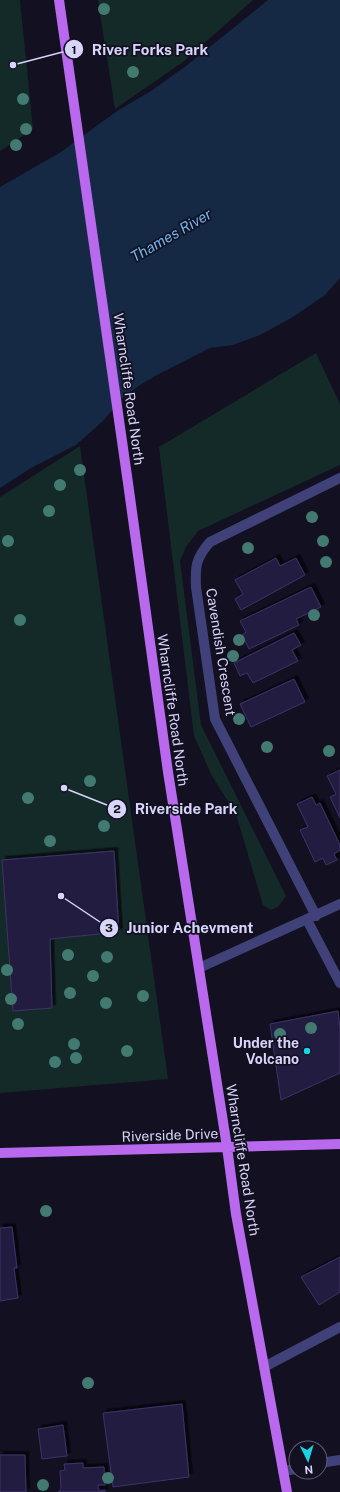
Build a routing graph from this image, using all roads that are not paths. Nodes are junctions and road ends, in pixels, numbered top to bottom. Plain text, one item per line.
1 (59, 0) edge
2 (340, 478) edge
3 (340, 904) edge
4 (312, 918) junction
5 (199, 968) junction
6 (340, 983) edge
7 (340, 1144) edge
8 (227, 1147) junction
9 (0, 1154) edge
10 (340, 1327) edge
11 (264, 1367) junction
12 (340, 1460) edge
13 (328, 1462) edge
14 (288, 1470) edge
15 (283, 1471) junction
16 (287, 1492) edge

1 - 5 main road, Wharncliffe Road North
2 - 4 street, Cavendish Crescent
3 - 4 street
4 - 5 street
4 - 6 street, Cavendish Crescent
5 - 8 main road, Wharncliffe Road North
7 - 8 main road, Riverside Drive
8 - 9 main road, Riverside Drive
8 - 11 main road, Wharncliffe Road North
10 - 11 street
11 - 15 main road, Wharncliffe Road North
12 - 13 street
14 - 15 street
15 - 16 main road, Wharncliffe Road North

